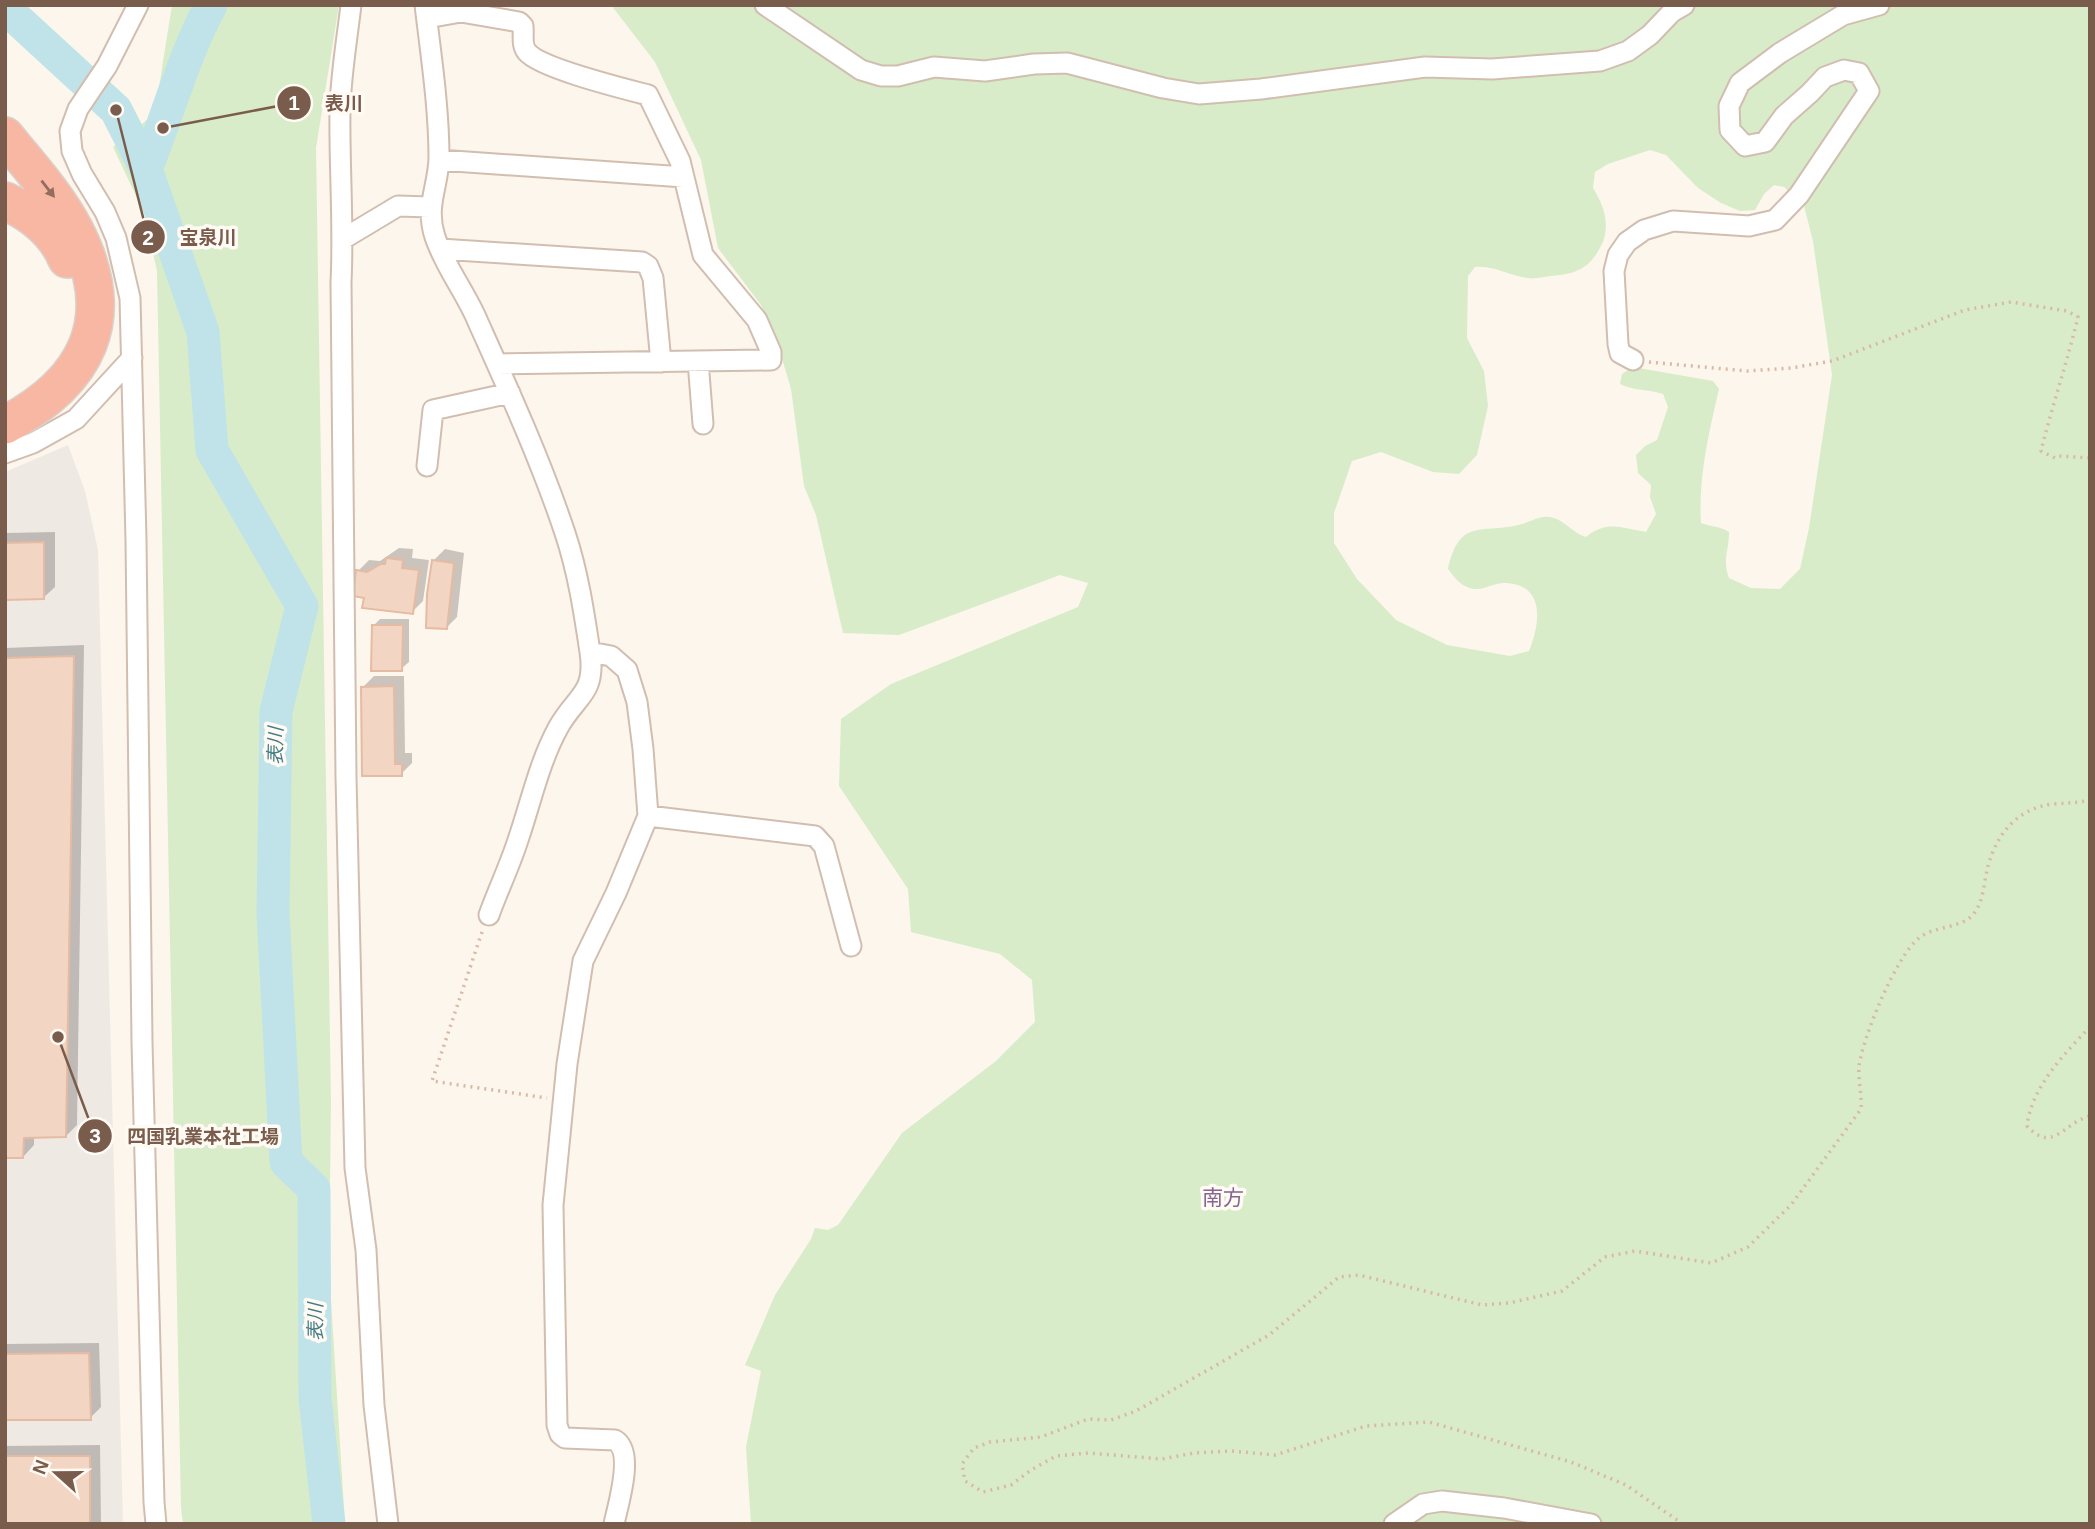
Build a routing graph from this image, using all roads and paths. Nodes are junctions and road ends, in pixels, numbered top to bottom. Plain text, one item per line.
1 (138, 5) edge
2 (351, 5) edge
3 (765, 5) edge
4 (1684, 5) edge
5 (1879, 5) edge
6 (426, 11) edge
7 (5, 136) edge
8 (439, 160) junction
9 (684, 177) junction
10 (5, 201) edge
11 (430, 207) junction
12 (343, 239) junction
13 (440, 249) junction
14 (132, 358) junction
15 (1633, 360) joint
16 (698, 361) junction
17 (661, 362) junction
18 (497, 364) junction
19 (510, 393) junction
20 (5, 406) edge
21 (703, 424) dead end
22 (5, 425) edge
23 (5, 453) edge
24 (2090, 458) edge
25 (427, 466) dead end
26 (590, 652) junction
27 (2090, 800) edge
28 (648, 816) junction
29 (489, 915) joint
30 (851, 946) dead end
31 (2090, 1027) edge
32 (563, 1100) junction
33 (2090, 1116) edge
34 (156, 1524) edge
35 (388, 1524) edge
36 (614, 1524) edge
37 (1394, 1524) edge
38 (1591, 1524) edge
39 (1683, 1524) edge

1 - 14 street
2 - 12 street
3 - 4 street
5 - 15 street
6 - 8 street
6 - 9 street
7 -> 22 highway
8 - 9 street
8 - 11 street
9 - 16 street
10 - 20 highway
11 - 12 street
11 - 13 street
12 - 35 street
13 - 17 street
13 - 18 street
14 - 23 street
14 - 34 street
15 - 24 path
16 - 17 street
16 - 21 street
17 - 18 street
18 - 19 street
19 - 25 street
19 - 26 street
26 - 28 street
26 - 29 street
27 - 39 path
28 - 30 street
28 - 32 street
29 - 32 path
31 - 33 path
32 - 36 street
37 - 38 street

